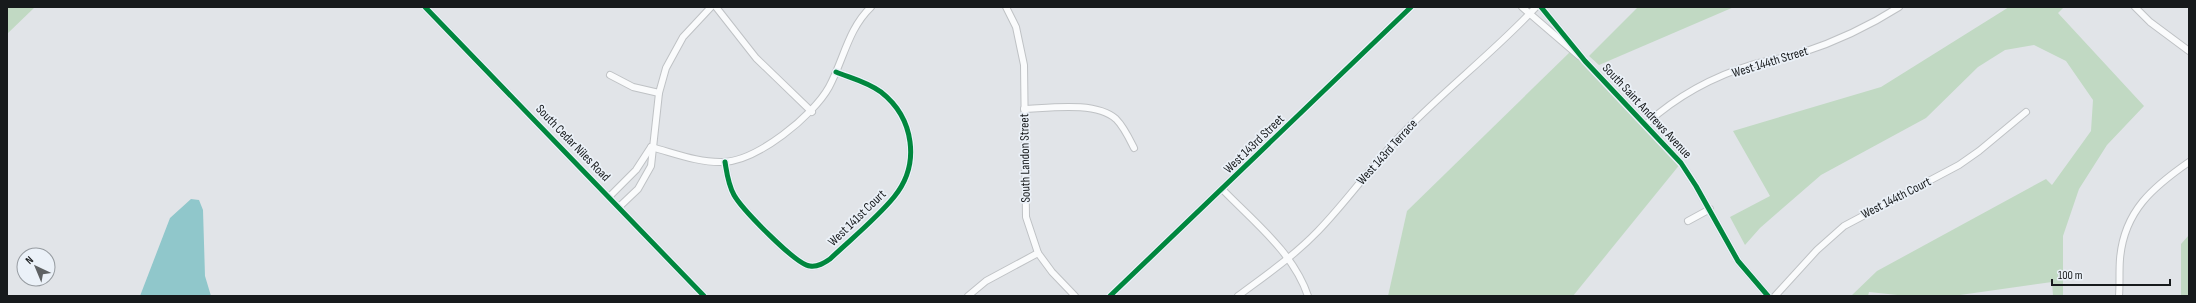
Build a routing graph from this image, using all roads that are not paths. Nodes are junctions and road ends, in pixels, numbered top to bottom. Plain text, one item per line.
1 (425, 7) edge
2 (711, 7) edge
3 (716, 7) edge
4 (1006, 7) edge
5 (1411, 7) edge
6 (1522, 7) edge
7 (1536, 7) edge
8 (1541, 7) edge
9 (1900, 7) edge
10 (2135, 7) edge
11 (867, 8) edge
12 (1529, 14) junction
13 (2189, 51) edge
14 (1585, 61) junction
15 (836, 72) junction
16 (610, 75) dead end
17 (659, 93) junction
18 (1024, 109) junction
19 (812, 112) junction
20 (2026, 112) dead end
21 (1646, 124) junction
22 (651, 147) junction
23 (1134, 148) dead end
24 (724, 162) junction
25 (2189, 162) edge
26 (1222, 189) junction
27 (609, 197) junction
28 (618, 207) junction
29 (1710, 209) junction
30 (1688, 221) dead end
31 (1038, 253) junction
32 (1289, 258) junction
33 (704, 296) edge
34 (968, 296) edge
35 (1075, 296) edge
36 (1110, 296) edge
37 (1238, 296) edge
38 (1308, 296) edge
39 (1768, 296) edge
40 (1775, 296) edge
41 (2119, 296) edge

1 - 27 street, South Cedar Niles Road
2 - 17 street
3 - 19 street
4 - 18 street, South Landon Street
5 - 26 street, West 143rd Street
6 - 12 street
7 - 12 street, West 143rd Terrace
8 - 14 street, South Saint Andrews Avenue
9 - 21 street, West 144th Street
10 - 13 street
11 - 15 street
12 - 14 street
12 - 32 street, West 143rd Terrace
14 - 21 street, South Saint Andrews Avenue
15 - 19 street
15 - 24 street, West 141st Court
16 - 17 street
17 - 22 street
18 - 23 street
18 - 31 street, South Landon Street
19 - 24 street
20 - 40 street, West 144th Court
21 - 29 street, South Saint Andrews Avenue
22 - 24 street
22 - 27 street
22 - 28 street
25 - 41 street
26 - 32 street
26 - 36 street, West 143rd Street
27 - 28 street, South Cedar Niles Road
28 - 33 street, South Cedar Niles Road
29 - 30 street
29 - 39 street, South Saint Andrews Avenue
31 - 34 street
31 - 35 street, South Landon Street
32 - 37 street, West 143rd Terrace
32 - 38 street

